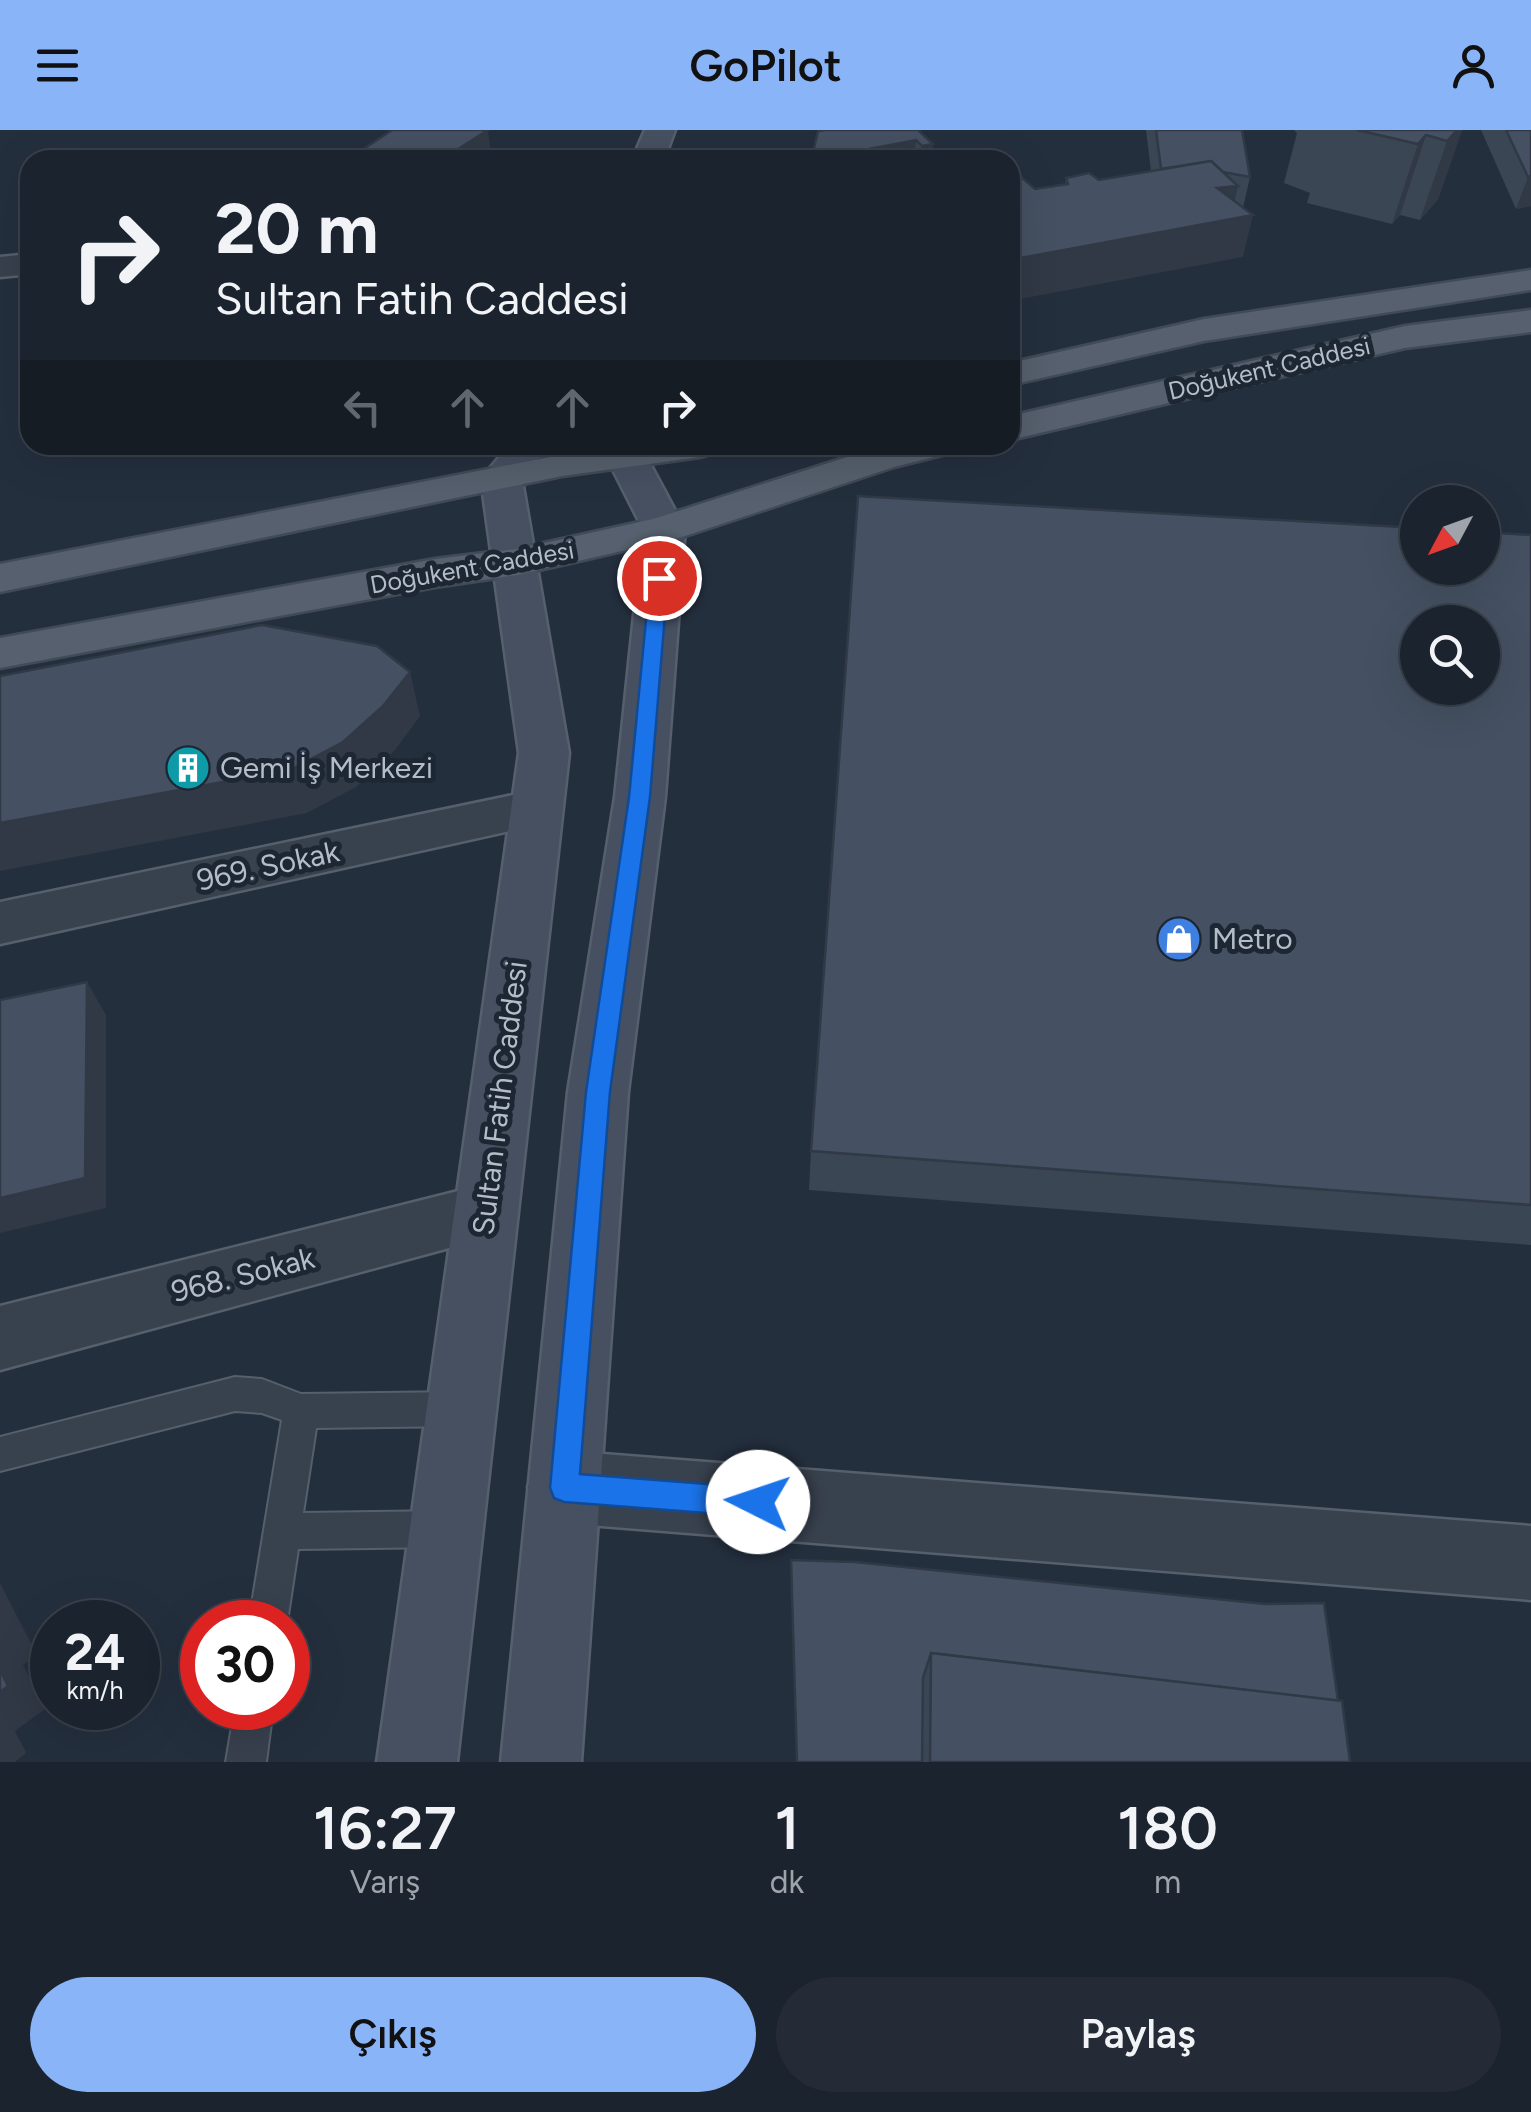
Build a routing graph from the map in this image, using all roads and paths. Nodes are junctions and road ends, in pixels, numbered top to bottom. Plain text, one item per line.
1 (1531, 280) edge
2 (1531, 321) edge
3 (1020, 372) edge
4 (1020, 426) edge
5 (604, 455) edge
6 (629, 455) edge
7 (893, 455) edge
8 (516, 462) edge
9 (664, 529) junction
10 (517, 562) junction
11 (0, 578) edge
12 (0, 652) edge
13 (537, 808) junction
14 (0, 922) edge
15 (486, 1212) junction
16 (0, 1338) edge
17 (461, 1409) junction
18 (301, 1411) junction
19 (0, 1454) edge
20 (564, 1488) junction
21 (446, 1529) junction
22 (282, 1531) junction
23 (1531, 1563) edge
24 (271, 1600) edge
25 (251, 1730) edge
26 (246, 1762) edge
27 (416, 1762) edge
28 (541, 1762) edge

1 - 3 main road, Doğukent Caddesi
2 - 4 main road, Doğukent Caddesi
5 - 8 main road
6 - 9 main road
7 - 9 main road, Doğukent Caddesi
8 - 10 main road, Sultan Fatih Caddesi
8 - 11 main road
9 - 10 main road, Doğukent Caddesi
9 - 20 main road
10 - 12 main road, Doğukent Caddesi
10 - 13 main road, Sultan Fatih Caddesi
13 - 14 street, 969. Sokak
13 - 15 main road, Sultan Fatih Caddesi
15 - 16 street, 968. Sokak
15 - 17 main road, Sultan Fatih Caddesi
17 - 18 lane
17 - 21 main road, Sultan Fatih Caddesi
18 - 19 lane
18 - 22 lane
20 - 23 street
20 - 28 main road
21 - 22 lane
21 - 27 main road, Sultan Fatih Caddesi
22 - 24 lane
25 - 26 lane

